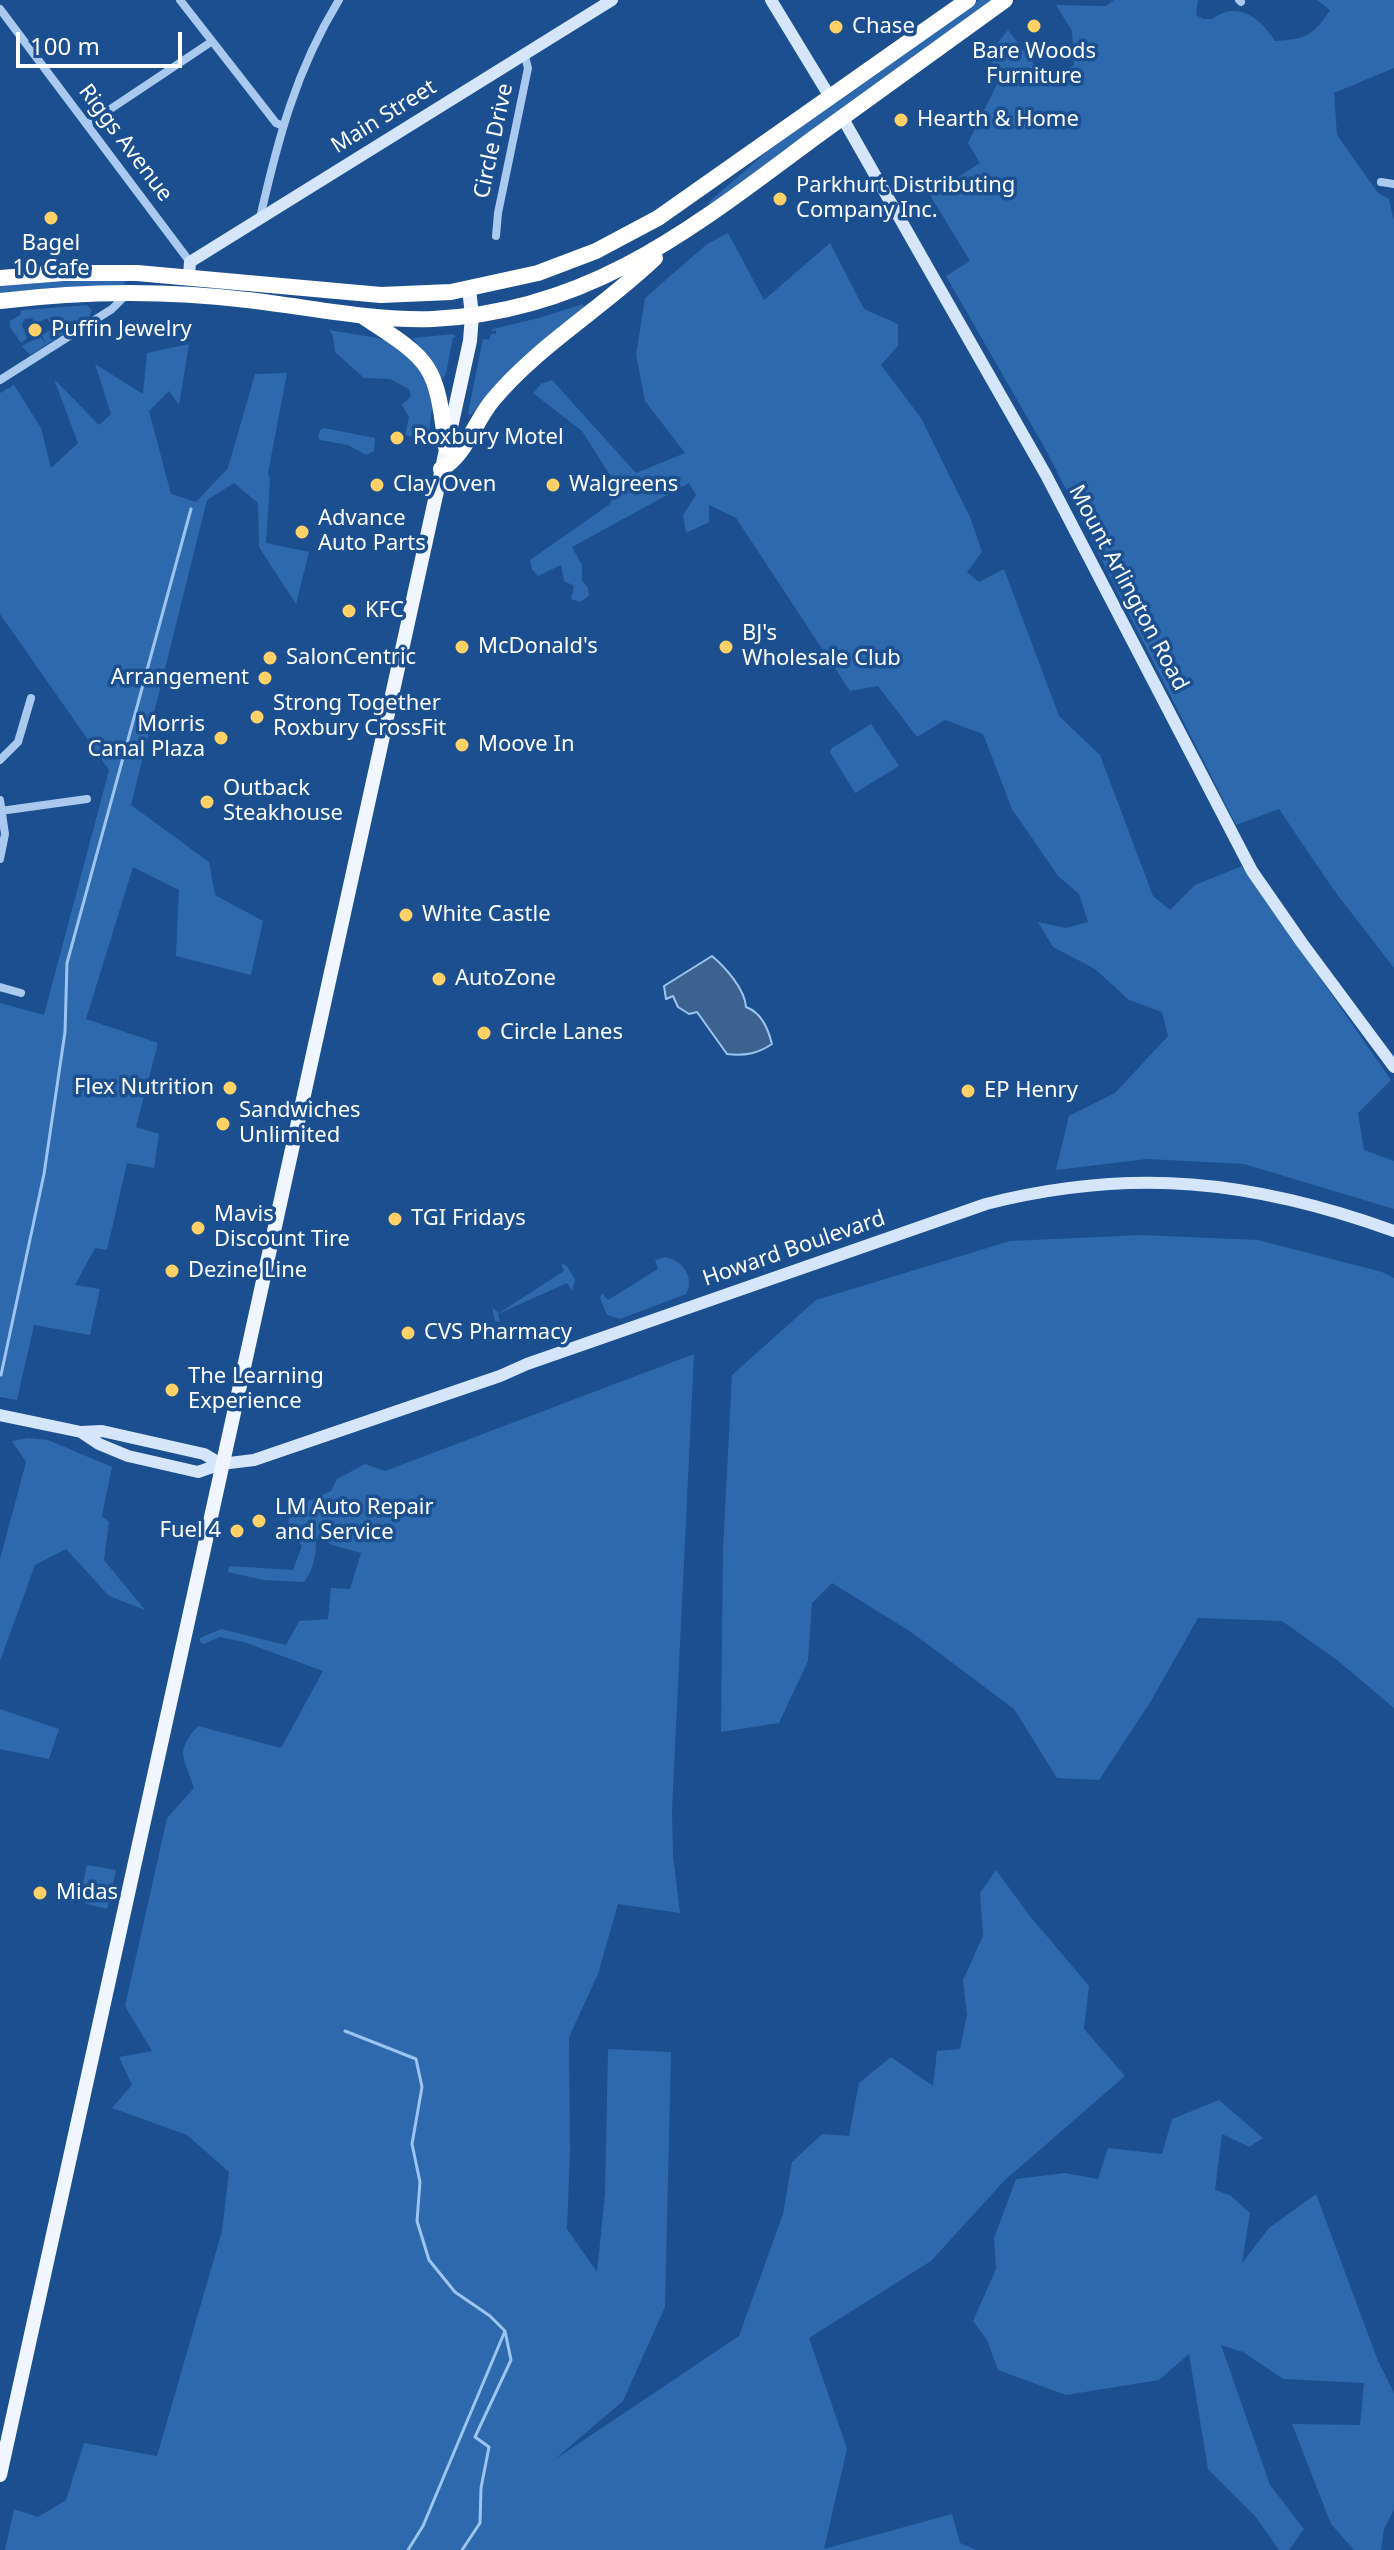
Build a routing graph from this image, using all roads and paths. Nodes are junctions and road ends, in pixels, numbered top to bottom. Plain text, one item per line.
1 (180, 0) edge
2 (339, 0) edge
3 (612, 0) edge
4 (771, 0) edge
5 (968, 0) edge
6 (1005, 0) edge
7 (0, 9) edge
8 (211, 42) junction
9 (524, 53) junction
10 (830, 97) junction
11 (842, 117) junction
12 (88, 124) junction
13 (283, 126) junction
14 (1381, 182) dead end
15 (1394, 184) edge
16 (259, 219) junction
17 (496, 236) dead end
18 (673, 240) junction
19 (190, 269) junction
20 (0, 278) edge
21 (469, 289) junction
22 (128, 293) junction
23 (0, 301) edge
24 (472, 315) junction
25 (363, 316) junction
26 (0, 380) edge
27 (446, 447) junction
28 (441, 469) junction
29 (31, 698) dead end
30 (0, 760) edge
31 (87, 799) dead end
32 (0, 800) edge
33 (2, 810) edge
34 (0, 859) edge
35 (0, 987) edge
36 (21, 993) dead end
37 (1394, 1067) edge
38 (1394, 1231) edge
39 (0, 1415) edge
40 (81, 1432) junction
41 (221, 1464) junction
42 (0, 2475) edge

1 - 8 street
2 - 13 street
3 - 9 street, Main Street
4 - 10 street
5 - 10 highway
6 - 11 highway
7 - 12 street, Riggs Avenue
8 - 12 street
8 - 13 street
9 - 16 street, Main Street
9 - 17 street, Circle Drive
10 - 21 highway
11 - 18 highway
11 - 37 street, Mount Arlington Road
12 - 19 street, Riggs Avenue
13 - 16 street
14 - 15 street
16 - 19 street, Main Street
18 - 24 highway
18 - 28 highway
19 - 20 highway
19 - 21 highway
21 - 24 main road
22 - 23 highway
22 - 25 highway
22 - 26 street
24 - 25 highway
24 - 27 main road
25 - 27 highway
27 - 28 main road
28 - 41 main road
29 - 30 street
31 - 33 street
32 - 33 street
33 - 34 street
35 - 36 street
38 - 41 street, Howard Boulevard
39 - 40 street
40 - 41 street
40 - 41 street, Howard Boulevard
41 - 42 main road

